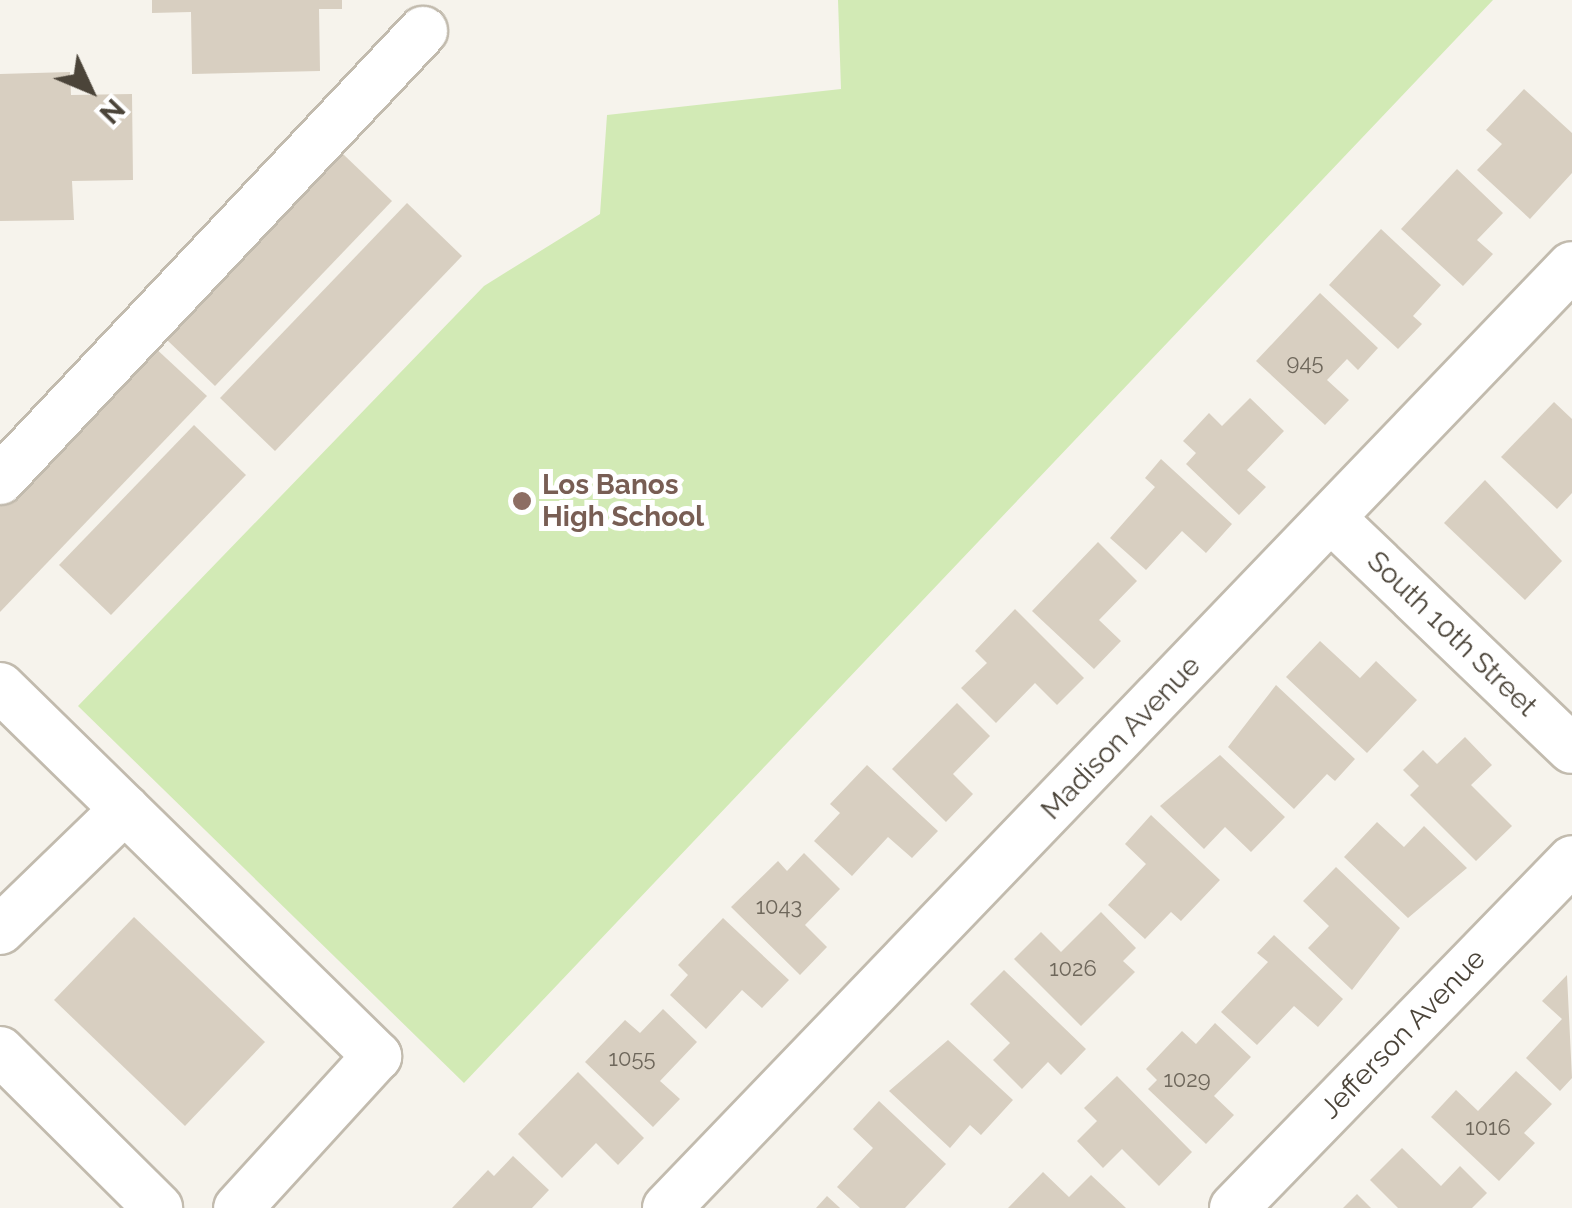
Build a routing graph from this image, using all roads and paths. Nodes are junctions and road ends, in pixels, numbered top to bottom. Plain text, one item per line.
1 (424, 31) dead end
2 (1572, 266) edge
3 (0, 480) edge
4 (1332, 519) junction
5 (0, 687) edge
6 (1572, 749) edge
7 (124, 809) junction
8 (1572, 860) edge
9 (0, 930) edge
10 (0, 1051) edge
11 (158, 1208) edge
12 (238, 1208) edge
13 (668, 1208) edge
14 (1234, 1208) edge

1 - 3 street
2 - 4 street, Madison Avenue
4 - 6 street, South 10th Street
4 - 13 street, Madison Avenue
5 - 7 street
7 - 9 street
7 - 12 street
8 - 14 street, Jefferson Avenue
10 - 11 street

